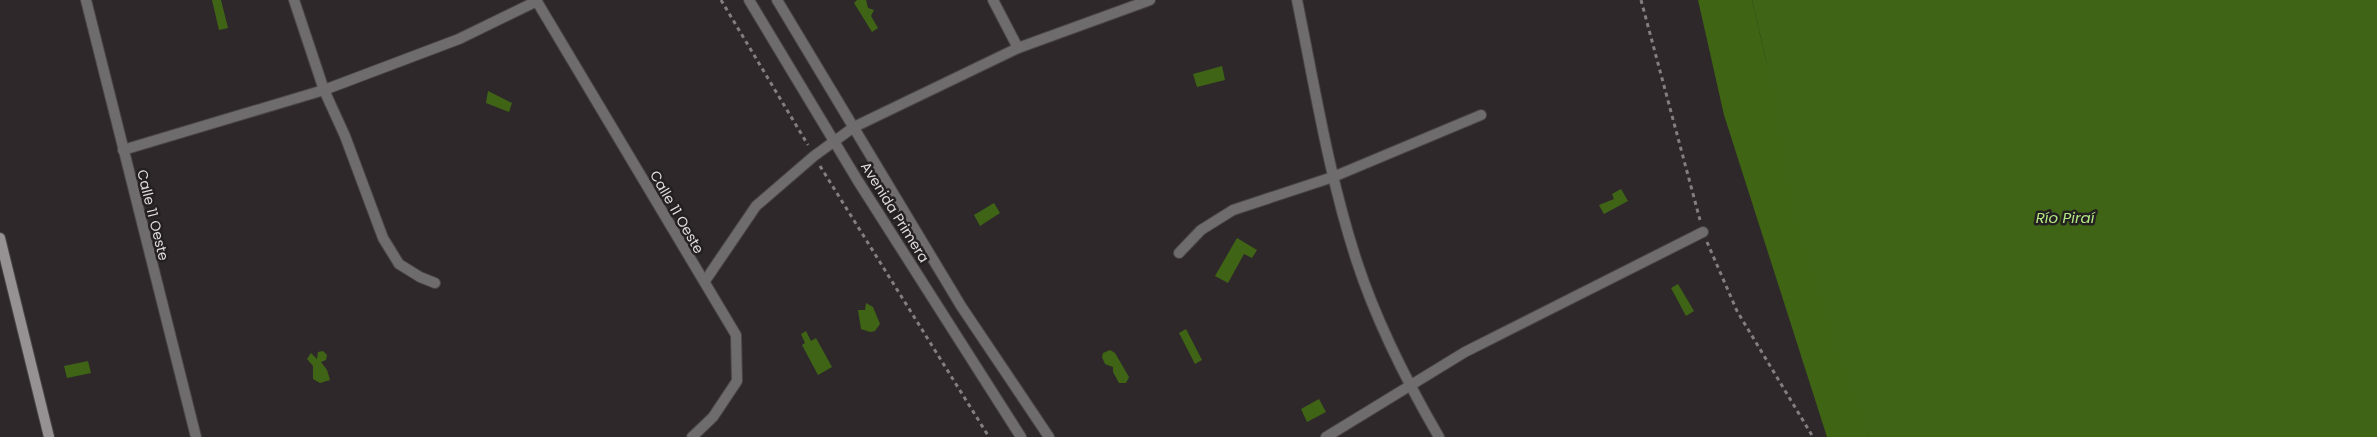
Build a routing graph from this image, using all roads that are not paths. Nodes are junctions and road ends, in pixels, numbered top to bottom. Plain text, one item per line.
1 (86, 0) edge
2 (294, 0) edge
3 (536, 0) edge
4 (749, 0) edge
5 (777, 0) edge
6 (993, 0) edge
7 (1150, 0) edge
8 (1296, 0) edge
9 (1018, 48) junction
10 (324, 90) junction
11 (1481, 115) dead end
12 (854, 127) junction
13 (834, 140) junction
14 (122, 150) junction
15 (1333, 177) junction
16 (1703, 232) dead end
17 (0, 238) edge
18 (1179, 253) dead end
19 (705, 281) junction
20 (435, 282) dead end
21 (1410, 387) junction
22 (49, 437) edge
23 (196, 437) edge
24 (692, 437) edge
25 (1020, 437) edge
26 (1049, 437) edge
27 (1326, 437) edge
28 (1439, 437) edge

1 - 14 street, Calle 11 Oeste
2 - 10 street
3 - 10 street
3 - 19 street, Calle 11 Oeste
4 - 13 street, Avenida Primera
5 - 12 street, Avenida Primera
6 - 9 street
7 - 9 street
8 - 15 street
9 - 12 street
10 - 14 street
10 - 20 street
11 - 15 street
12 - 13 street
12 - 26 street, Avenida Primera
13 - 19 street
13 - 25 street, Avenida Primera
14 - 23 street, Calle 11 Oeste
15 - 18 street
15 - 21 street
16 - 21 street
17 - 22 main road
19 - 24 street, Calle 11 Oeste
21 - 27 street
21 - 28 street

